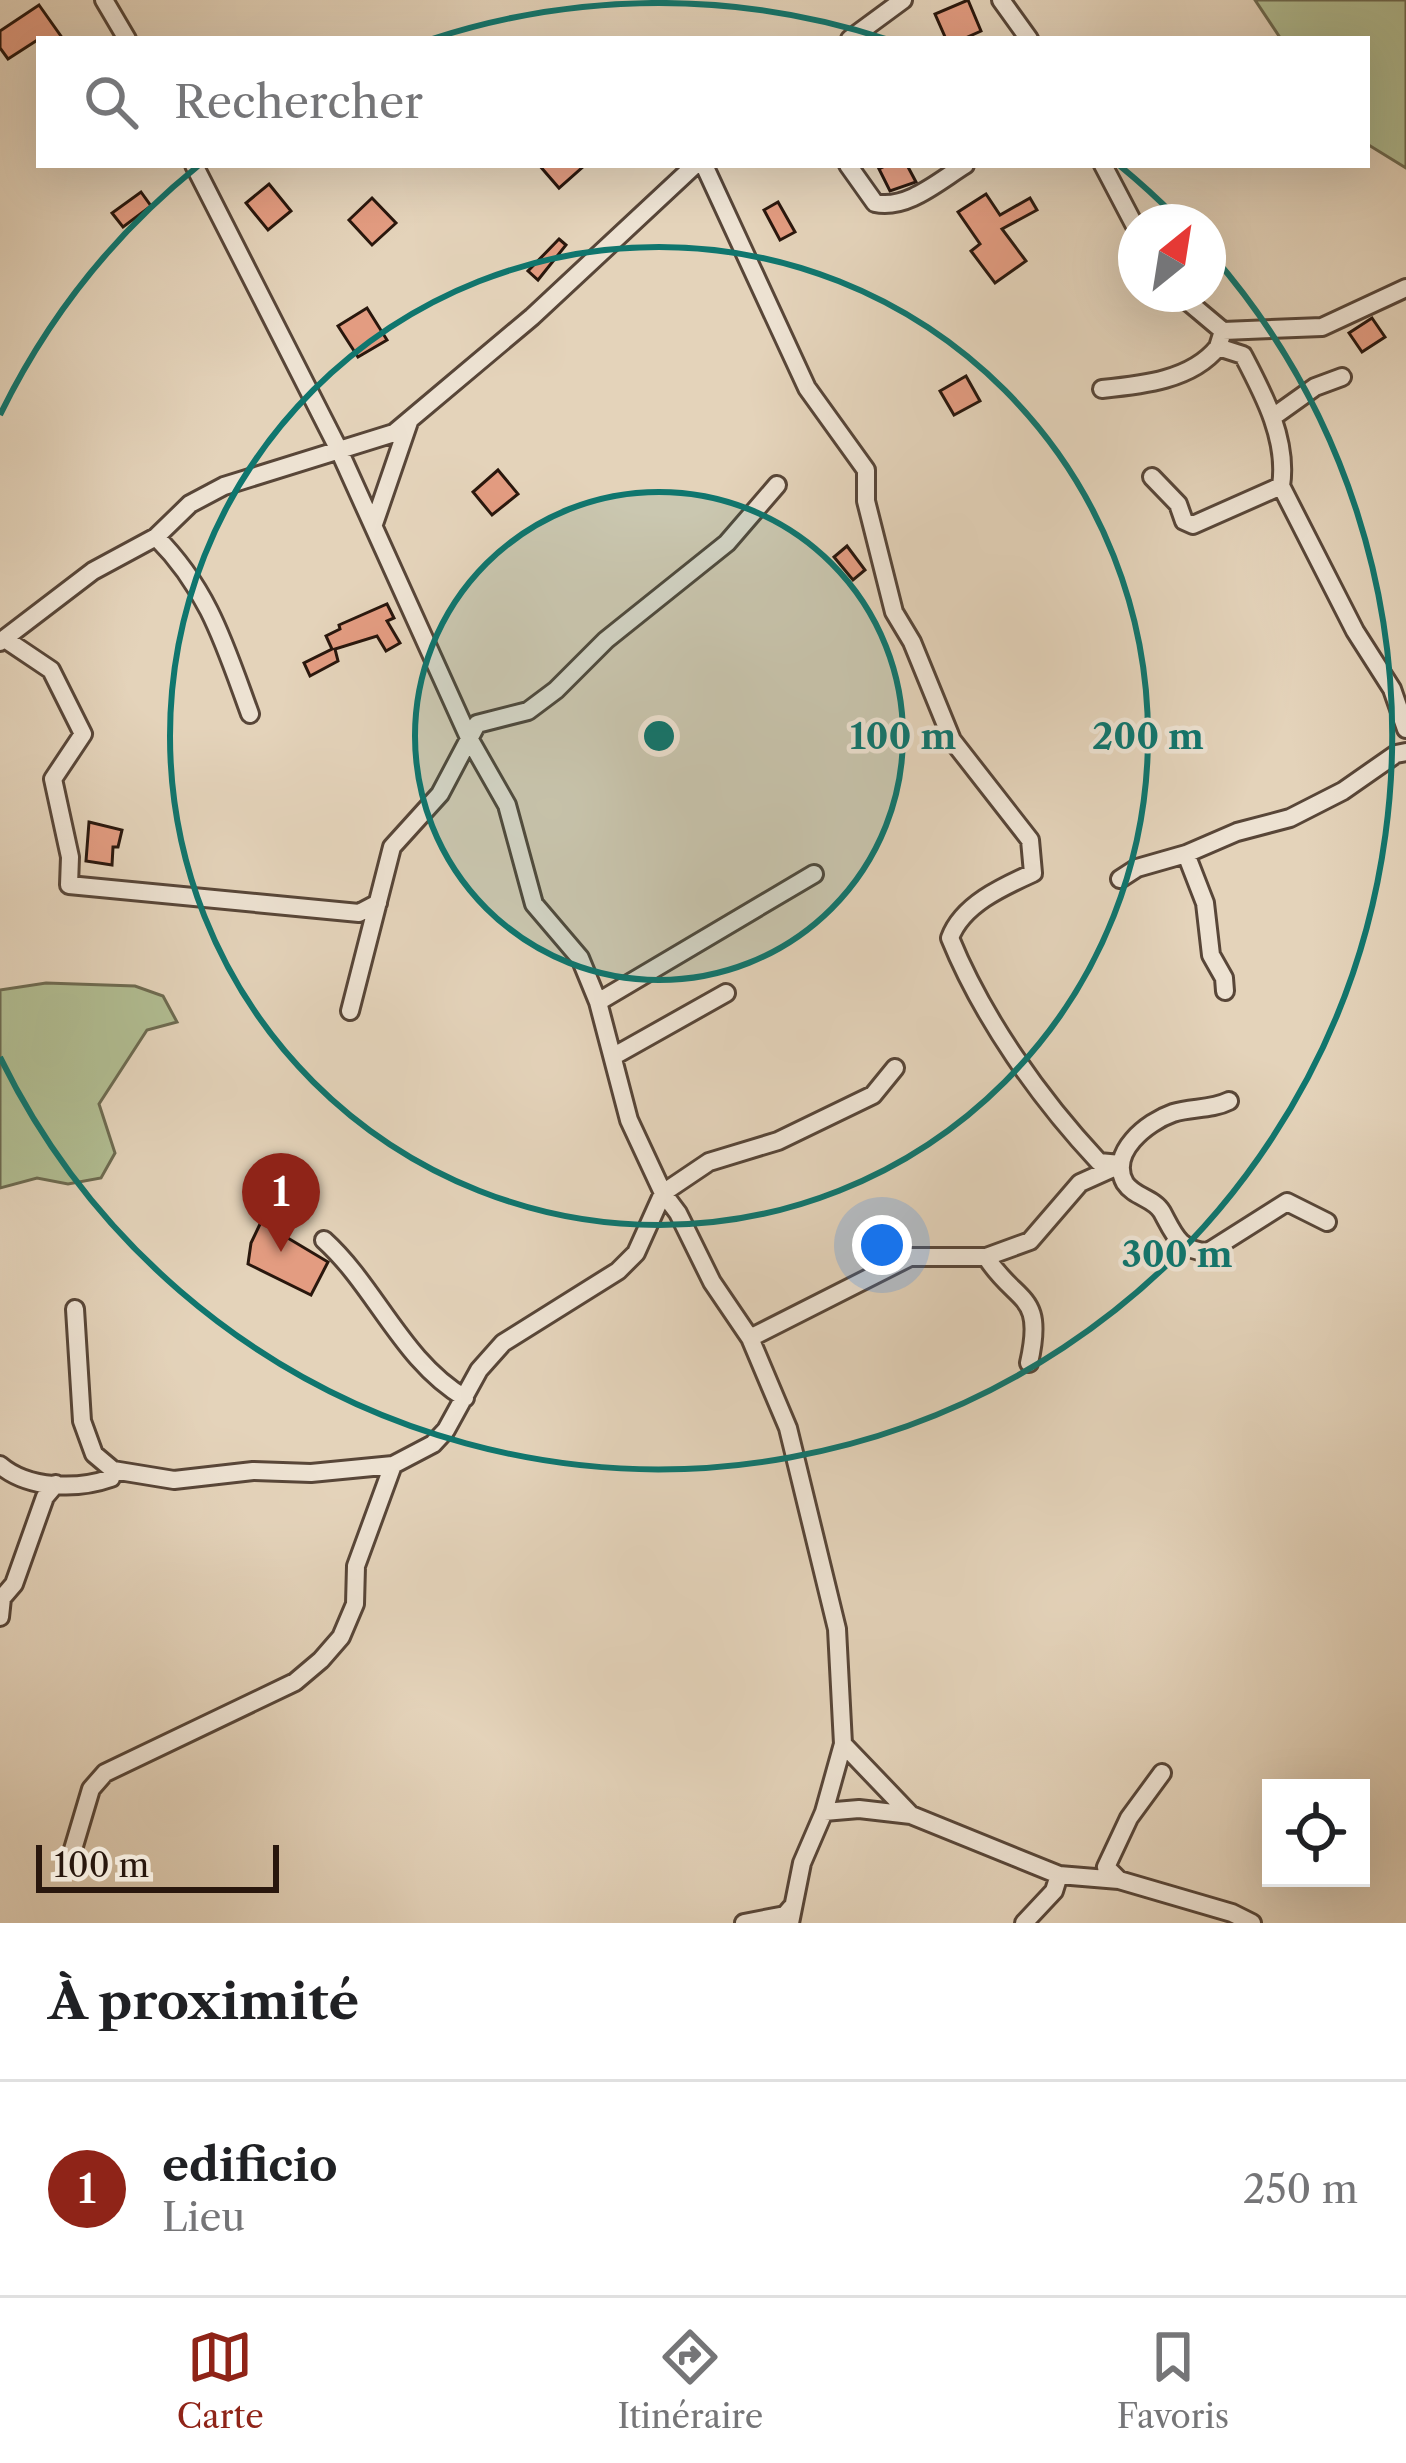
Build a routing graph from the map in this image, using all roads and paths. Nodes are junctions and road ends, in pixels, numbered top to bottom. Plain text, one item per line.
1 (104, 0) edge
2 (903, 0) edge
3 (1001, 0) edge
4 (125, 36) edge
5 (854, 36) edge
6 (1027, 36) edge
7 (196, 168) edge
8 (696, 168) edge
9 (700, 168) edge
10 (850, 168) edge
11 (960, 168) edge
12 (1104, 168) edge
13 (1123, 204) edge
14 (1406, 288) edge
15 (1195, 312) edge
16 (1220, 339) junction
17 (1342, 377) dead end
18 (1102, 389) dead end
19 (1273, 417) junction
20 (410, 419) junction
21 (338, 448) junction
22 (1152, 477) dead end
23 (778, 484) dead end
24 (1281, 486) junction
25 (374, 524) junction
26 (156, 537) junction
27 (3, 641) edge
28 (250, 714) dead end
29 (1406, 729) edge
30 (470, 740) junction
31 (1406, 752) edge
32 (1186, 854) junction
33 (814, 874) dead end
34 (1120, 879) dead end
35 (378, 903) junction
36 (1225, 991) dead end
37 (726, 993) dead end
38 (598, 1002) junction
39 (350, 1011) dead end
40 (614, 1056) junction
41 (895, 1068) dead end
42 (1228, 1101) dead end
43 (1120, 1164) junction
44 (663, 1193) junction
45 (1327, 1222) dead end
46 (324, 1240) dead end
47 (986, 1257) junction
48 (75, 1309) dead end
49 (750, 1338) junction
50 (1030, 1364) dead end
51 (465, 1397) junction
52 (394, 1466) junction
53 (113, 1470) junction
54 (1, 1474) edge
55 (56, 1484) junction
56 (0, 1618) edge
57 (843, 1744) junction
58 (1162, 1773) dead end
59 (824, 1812) junction
60 (911, 1815) junction
61 (70, 1856) dead end
62 (1059, 1875) junction
63 (1119, 1880) junction
64 (791, 1916) edge
65 (744, 1923) edge
66 (1024, 1923) edge
67 (1252, 1923) edge

1 - 4 street
2 - 5 street
3 - 6 street
7 - 21 street
8 - 20 street
9 - 43 street
10 - 11 street
12 - 13 street
14 - 16 street
15 - 16 street
16 - 18 street
16 - 19 street
17 - 19 street
19 - 24 street
20 - 21 street
20 - 25 street
21 - 25 street
21 - 26 street
22 - 24 street
23 - 30 street
24 - 29 street
25 - 30 street
26 - 27 street
26 - 28 street
27 - 35 street
30 - 35 street
30 - 38 street
31 - 32 street
32 - 34 street
32 - 36 street
33 - 38 street
35 - 39 street
37 - 40 street
38 - 40 street
40 - 44 street
41 - 44 street
42 - 43 street
43 - 45 street
43 - 47 street
44 - 49 street
44 - 51 street
46 - 51 street
47 - 49 street
47 - 50 street
48 - 53 street
49 - 57 street
51 - 52 street
52 - 53 street
52 - 61 street
53 - 55 street
54 - 55 street
55 - 56 street
57 - 59 street
57 - 60 street
58 - 63 street
59 - 60 street
59 - 64 street
60 - 62 street
62 - 63 street
62 - 66 street
63 - 67 street
64 - 65 street

